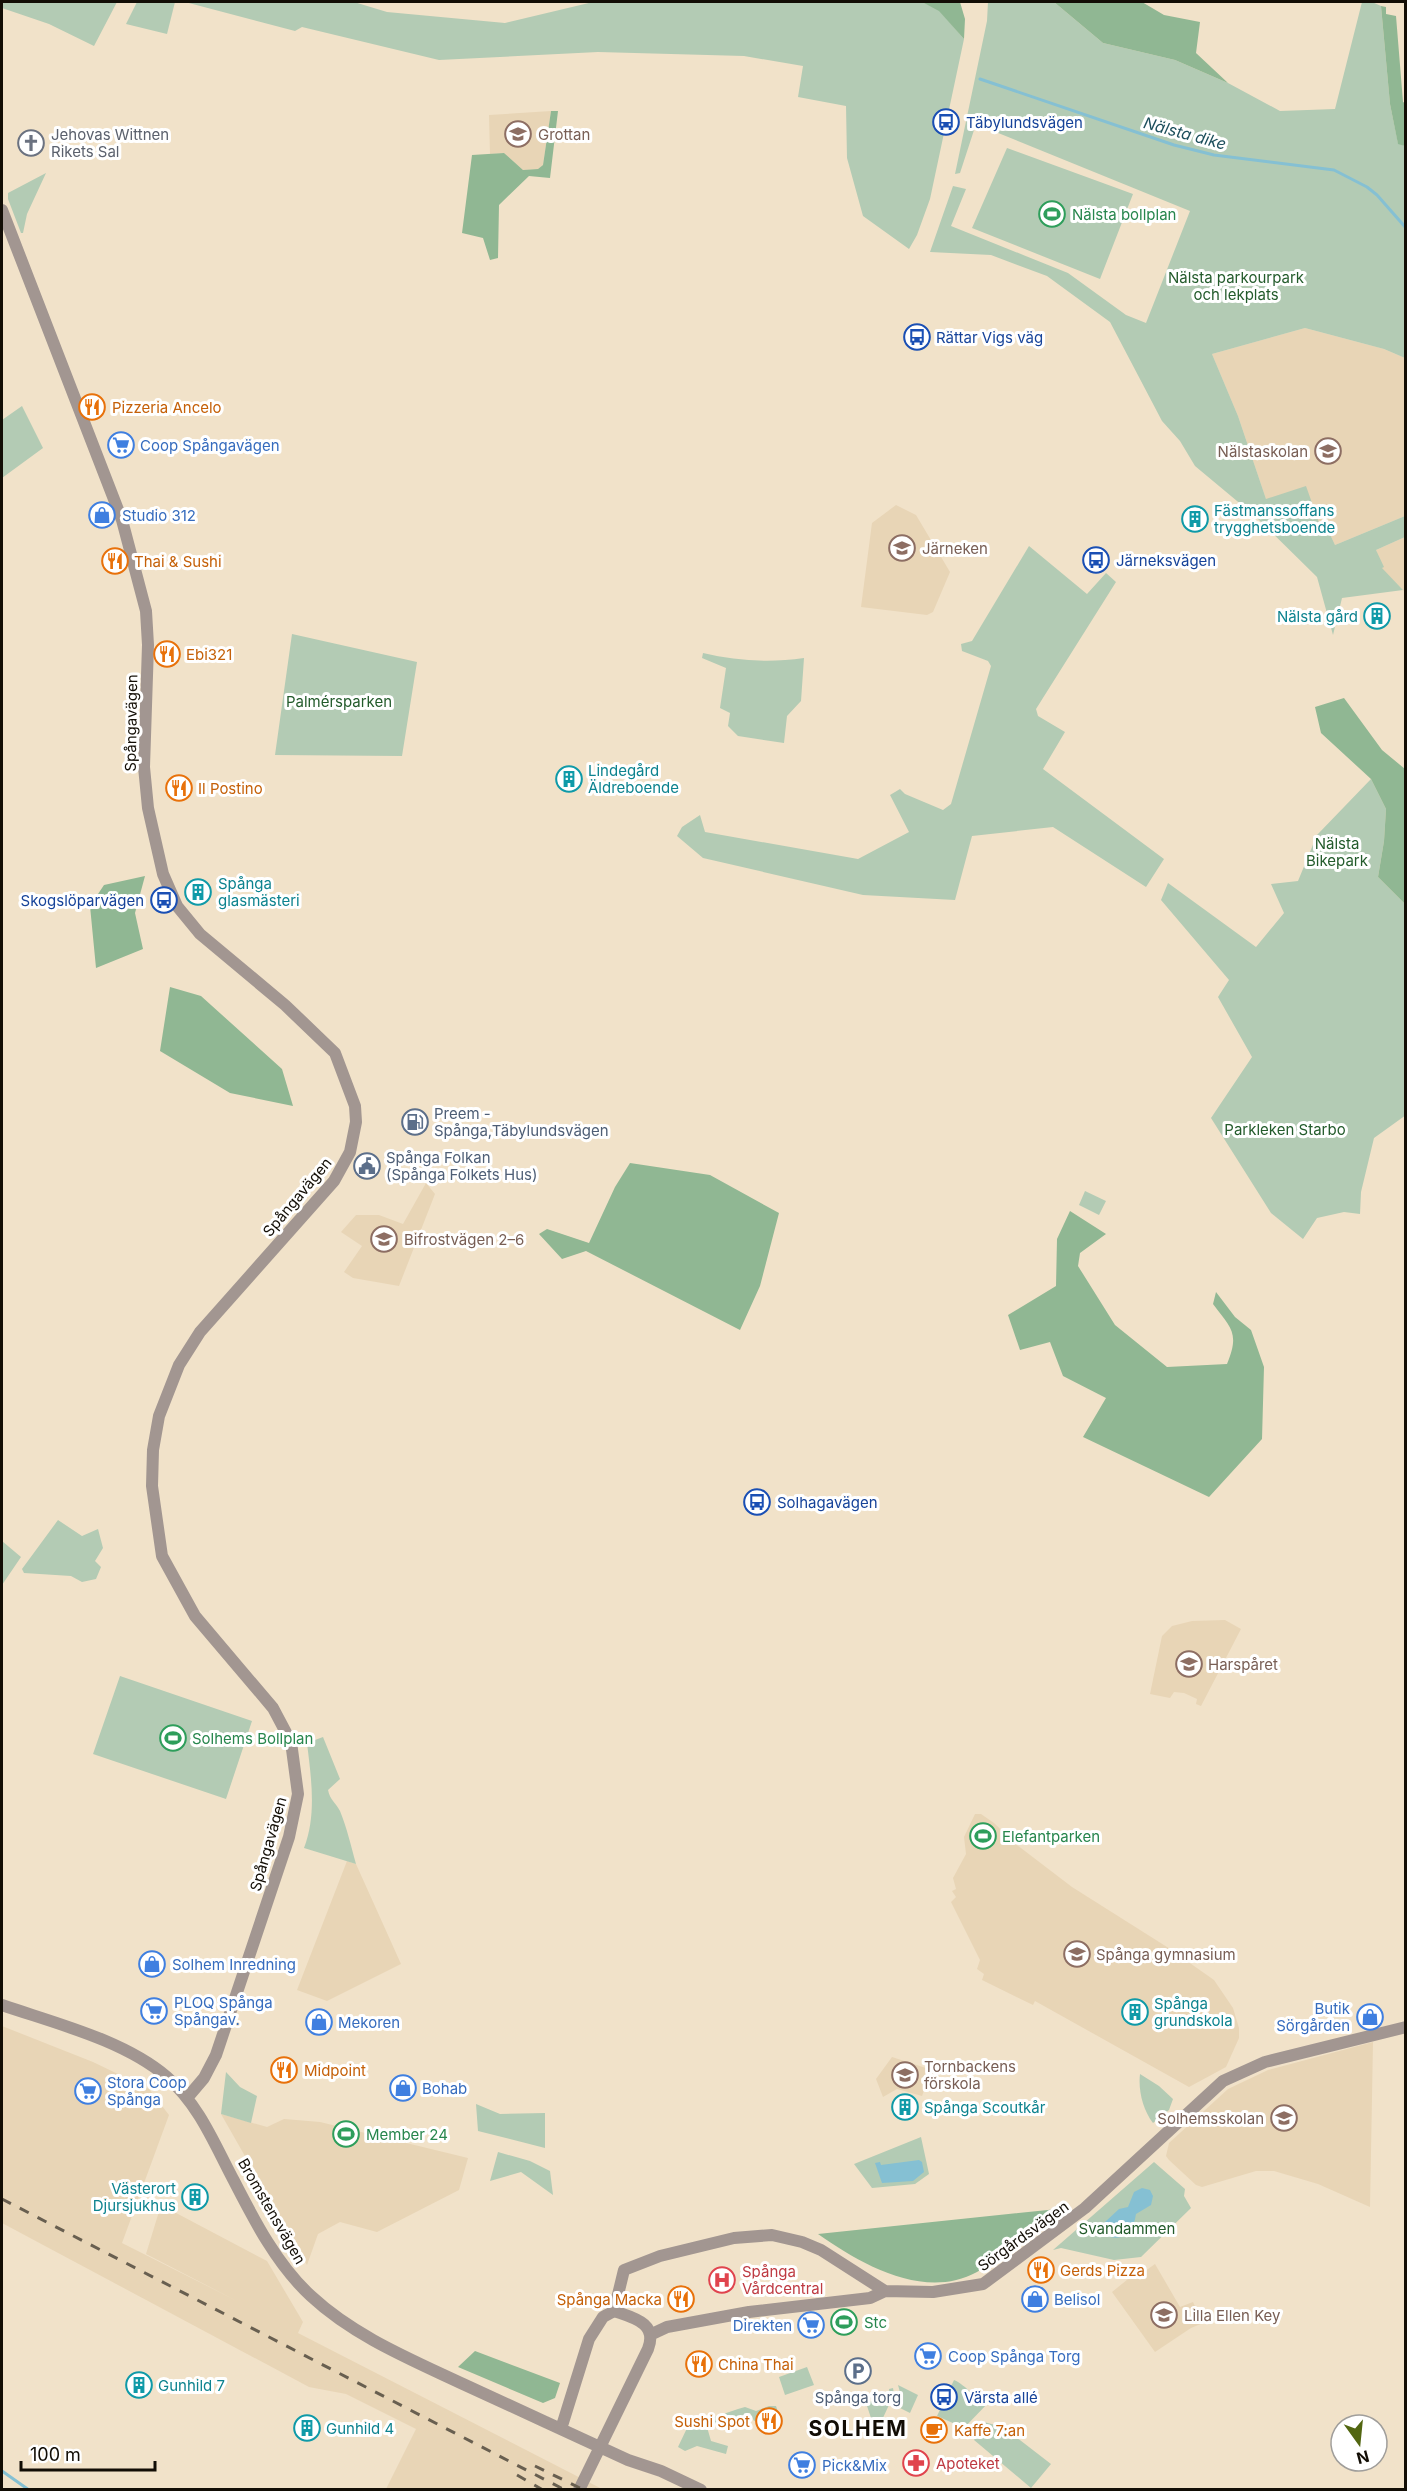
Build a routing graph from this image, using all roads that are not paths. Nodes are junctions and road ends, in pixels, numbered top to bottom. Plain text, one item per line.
1 (2, 210) edge
2 (2, 2005) edge
3 (1406, 2026) edge
4 (187, 2098) junction
5 (885, 2291) junction
6 (614, 2311) junction
7 (651, 2334) junction
8 (561, 2429) junction
9 (579, 2490) edge
10 (701, 2490) edge

1 - 4 street, Spångavägen
2 - 4 street, Bromstensvägen
3 - 5 street, Sörgårdsvägen
4 - 8 street, Bromstensvägen
5 - 6 street
5 - 7 street
6 - 7 street
6 - 8 street
7 - 9 street
8 - 10 street, Bromstensvägen

